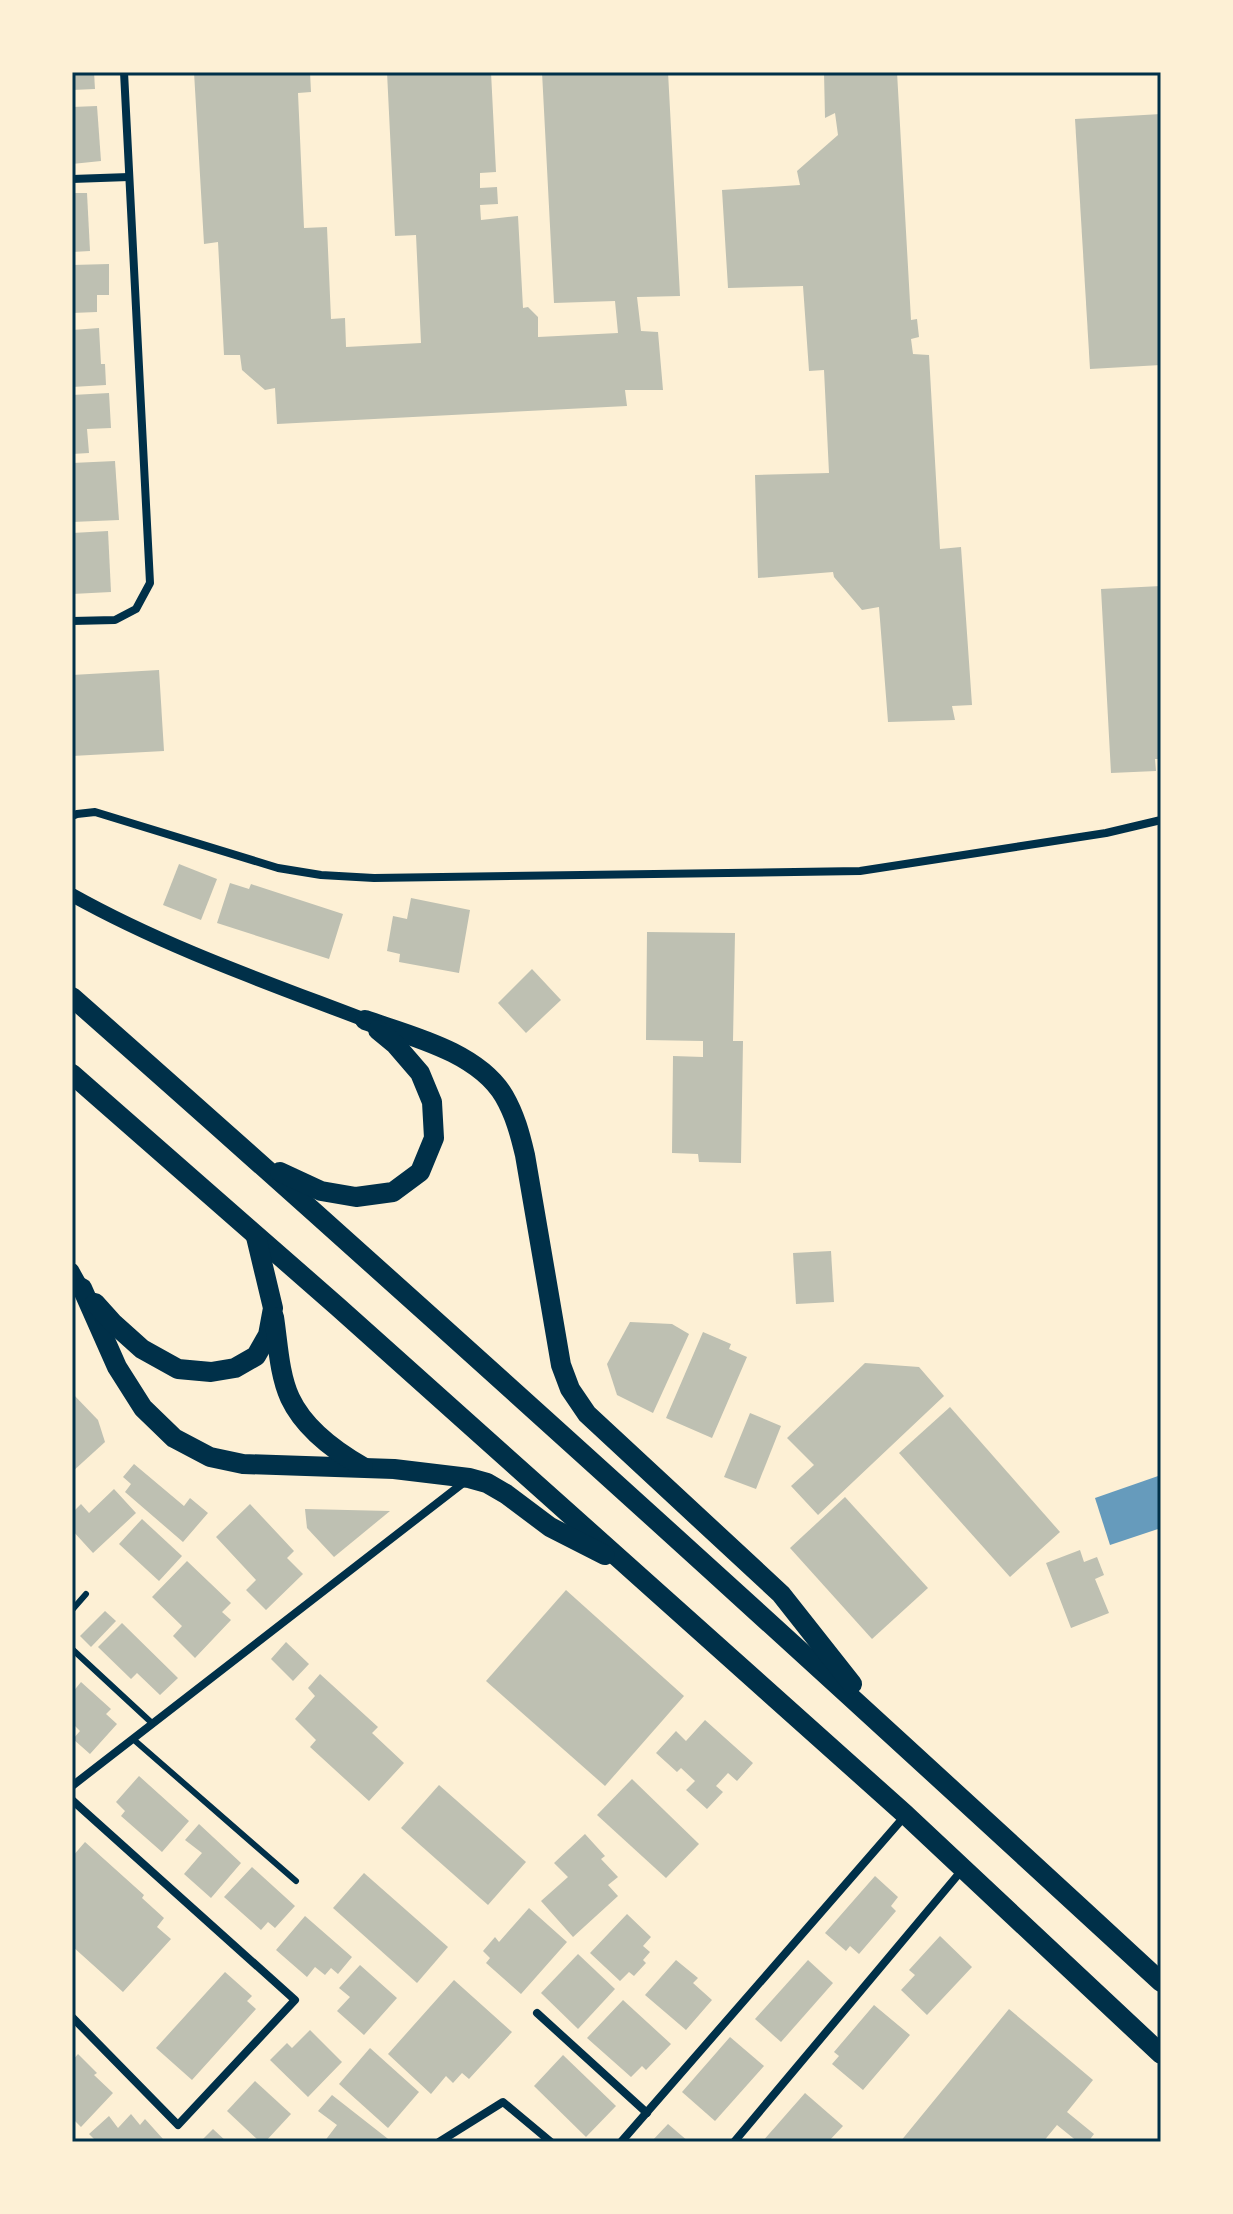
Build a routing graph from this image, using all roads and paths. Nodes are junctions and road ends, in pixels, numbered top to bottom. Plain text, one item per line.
1 (124, 72) edge
2 (129, 177) junction
3 (72, 179) edge
4 (72, 621) edge
5 (72, 816) edge
6 (1161, 820) edge
7 (72, 895) edge
8 (72, 997) edge
9 (365, 1020) junction
10 (72, 1074) edge
11 (256, 1160) junction
12 (256, 1237) junction
13 (77, 1279) edge
14 (273, 1308) junction
15 (366, 1469) junction
16 (469, 1478) junction
17 (630, 1568) junction
18 (86, 1594) dead end
19 (72, 1610) edge
20 (72, 1649) edge
21 (153, 1724) junction
22 (886, 1728) junction
23 (133, 1739) junction
24 (72, 1786) edge
25 (72, 1800) edge
26 (906, 1815) junction
27 (964, 1868) junction
28 (296, 1881) dead end
29 (1161, 1982) edge
30 (537, 2013) dead end
31 (72, 2017) edge
32 (1161, 2054) edge
33 (647, 2113) junction
34 (439, 2142) edge
35 (551, 2142) edge
36 (621, 2142) edge
37 (734, 2142) edge

1 - 2 street
2 - 3 street
2 - 4 street
5 - 6 street
7 - 9 street
8 - 11 main road
9 - 11 main road
9 - 22 main road
10 - 12 main road
11 - 22 main road
12 - 14 main road
12 - 17 main road
13 - 14 main road
13 - 15 main road
14 - 15 main road
15 - 16 main road
16 - 17 main road
16 - 21 street
17 - 26 main road
18 - 19 lane
20 - 21 lane
21 - 23 street
22 - 29 main road
23 - 24 street
23 - 28 lane
25 - 31 street
26 - 27 main road
26 - 33 street
27 - 32 main road
27 - 37 street
30 - 33 street
33 - 36 street
34 - 35 street

